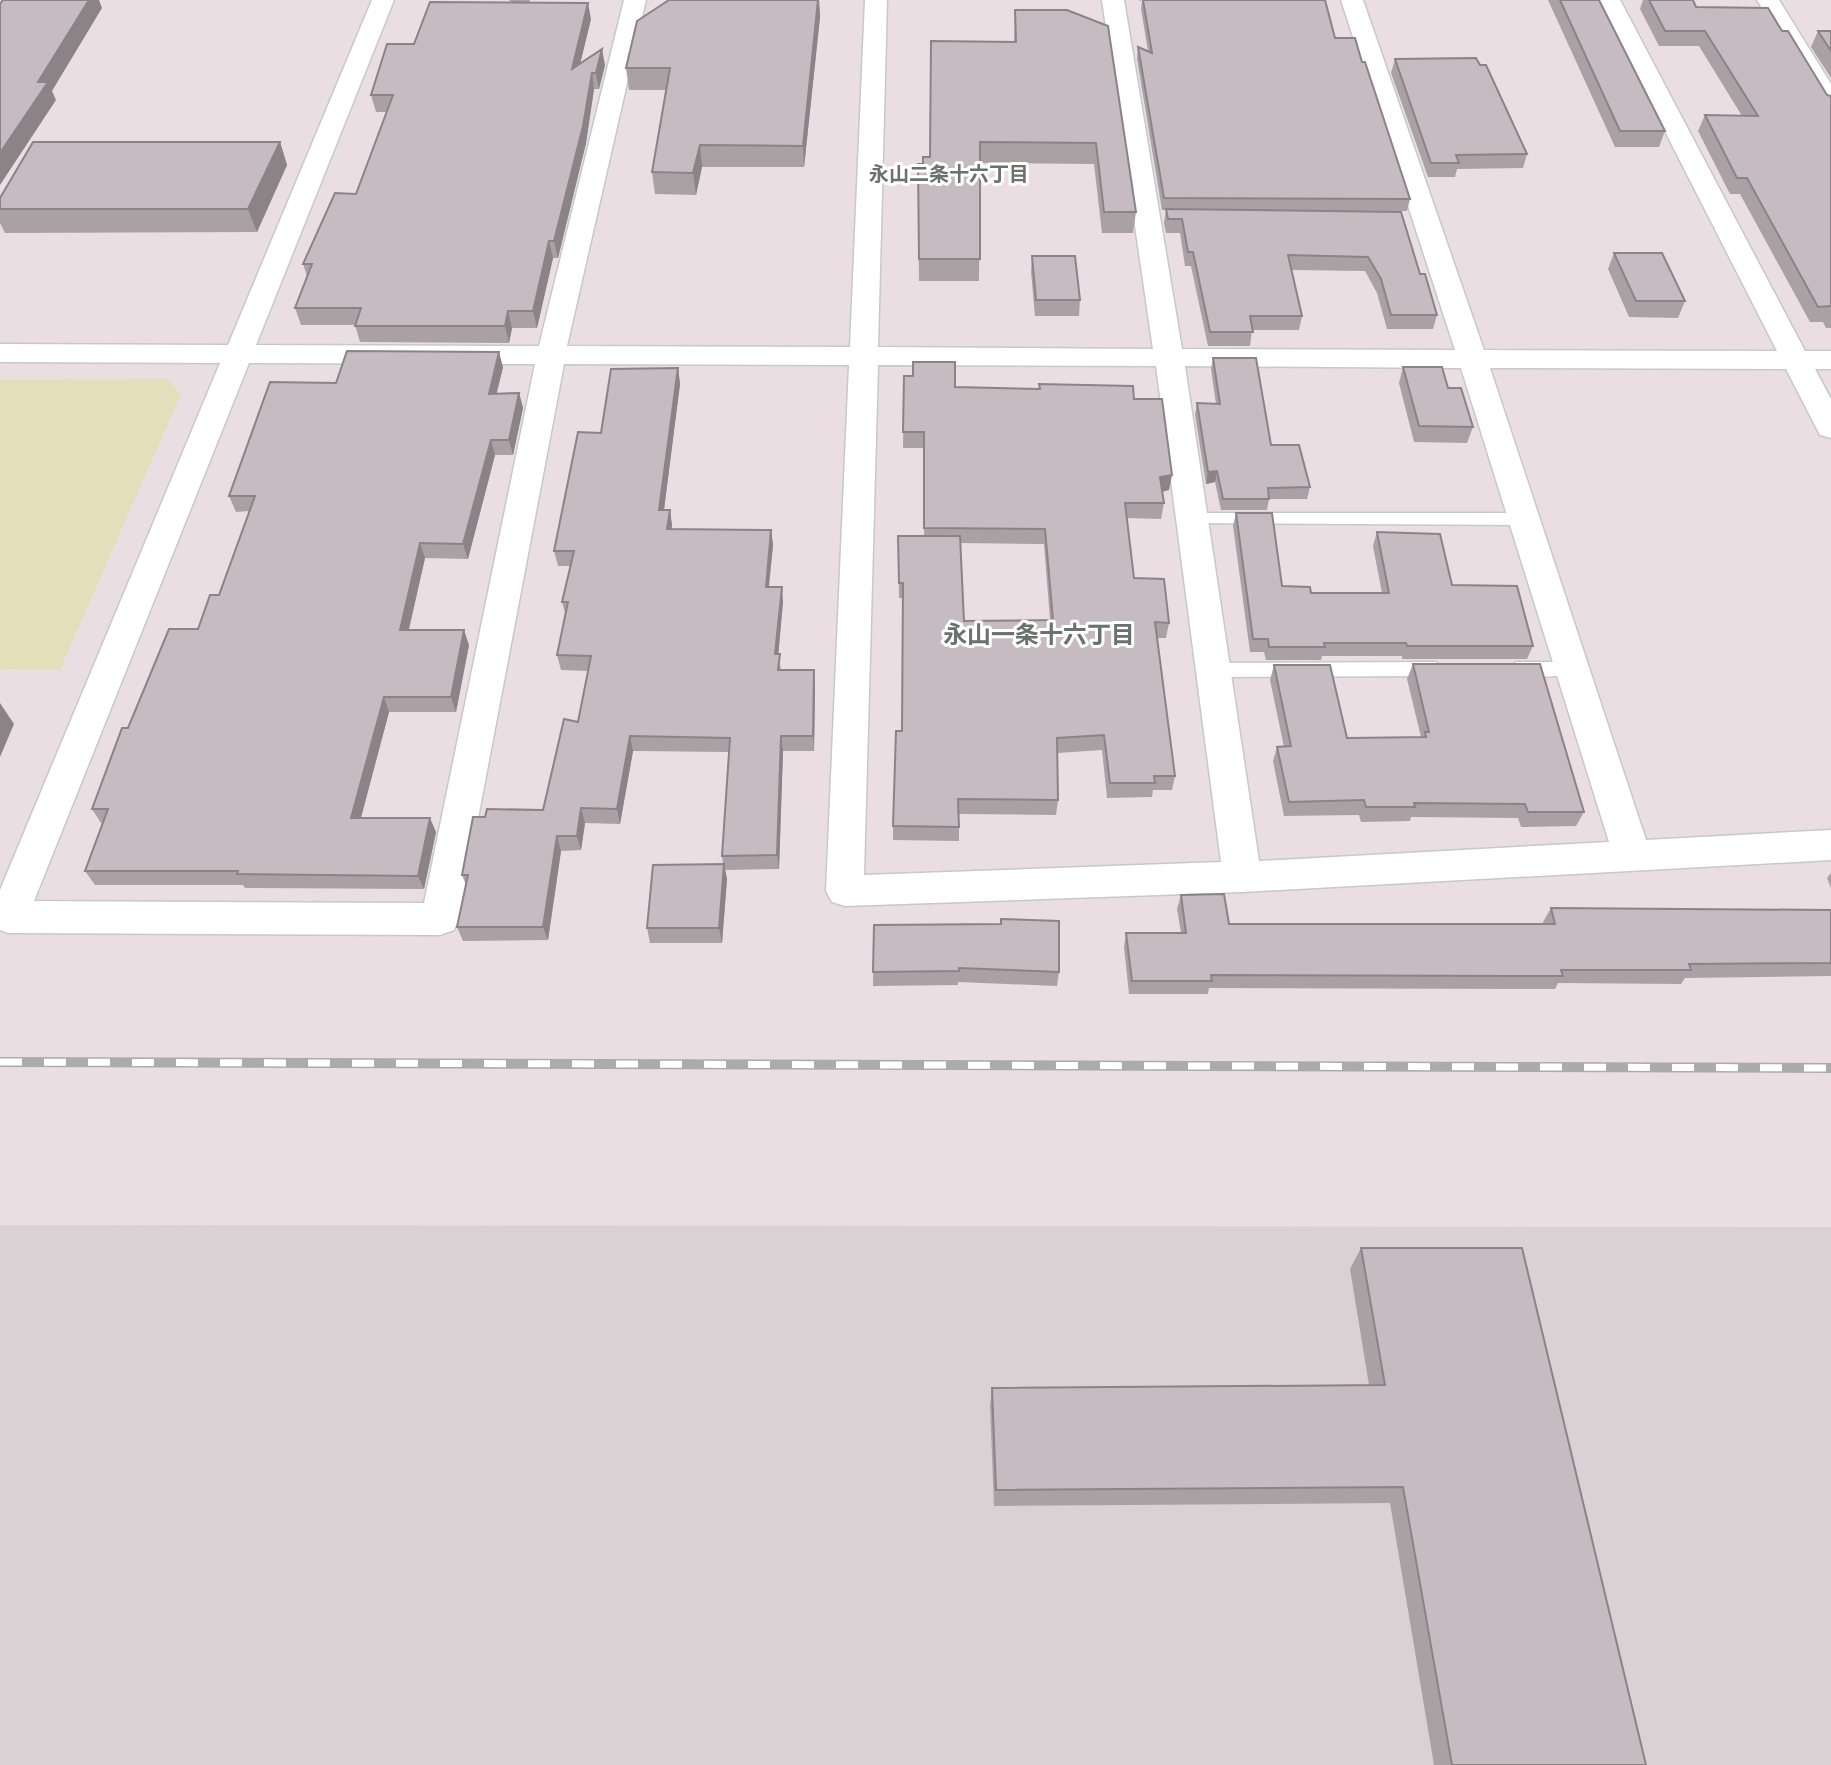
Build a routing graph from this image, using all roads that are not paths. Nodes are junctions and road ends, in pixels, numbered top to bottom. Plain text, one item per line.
1 (383, 0) edge
2 (635, 0) edge
3 (876, 0) edge
4 (1113, 0) edge
5 (1352, 0) edge
6 (1609, 0) edge
7 (1768, 0) edge
8 (1831, 104) edge
9 (240, 352) junction
10 (0, 353) edge
11 (551, 355) junction
12 (862, 355) junction
13 (1169, 357) junction
14 (1472, 358) junction
15 (1796, 360) junction
16 (1831, 360) edge
17 (1831, 428) edge
18 (1191, 519) junction
19 (1524, 519) junction
20 (1463, 669) edge
21 (1494, 669) edge
22 (1572, 669) junction
23 (1213, 670) junction
24 (1831, 845) edge
25 (1632, 856) junction
26 (1242, 877) junction

1 - 9 street
2 - 11 street
3 - 12 street
4 - 13 street
5 - 14 street
6 - 15 street
7 - 8 street
9 - 10 street
9 - 11 street
9 - 11 street
11 - 12 street
12 - 13 street
12 - 26 street
13 - 14 street
13 - 18 street
14 - 15 street
14 - 19 street
15 - 16 street
15 - 17 street
18 - 19 lane
18 - 23 street
19 - 22 street
20 - 23 lane
21 - 22 lane
22 - 25 street
23 - 26 street
24 - 25 street
25 - 26 street

